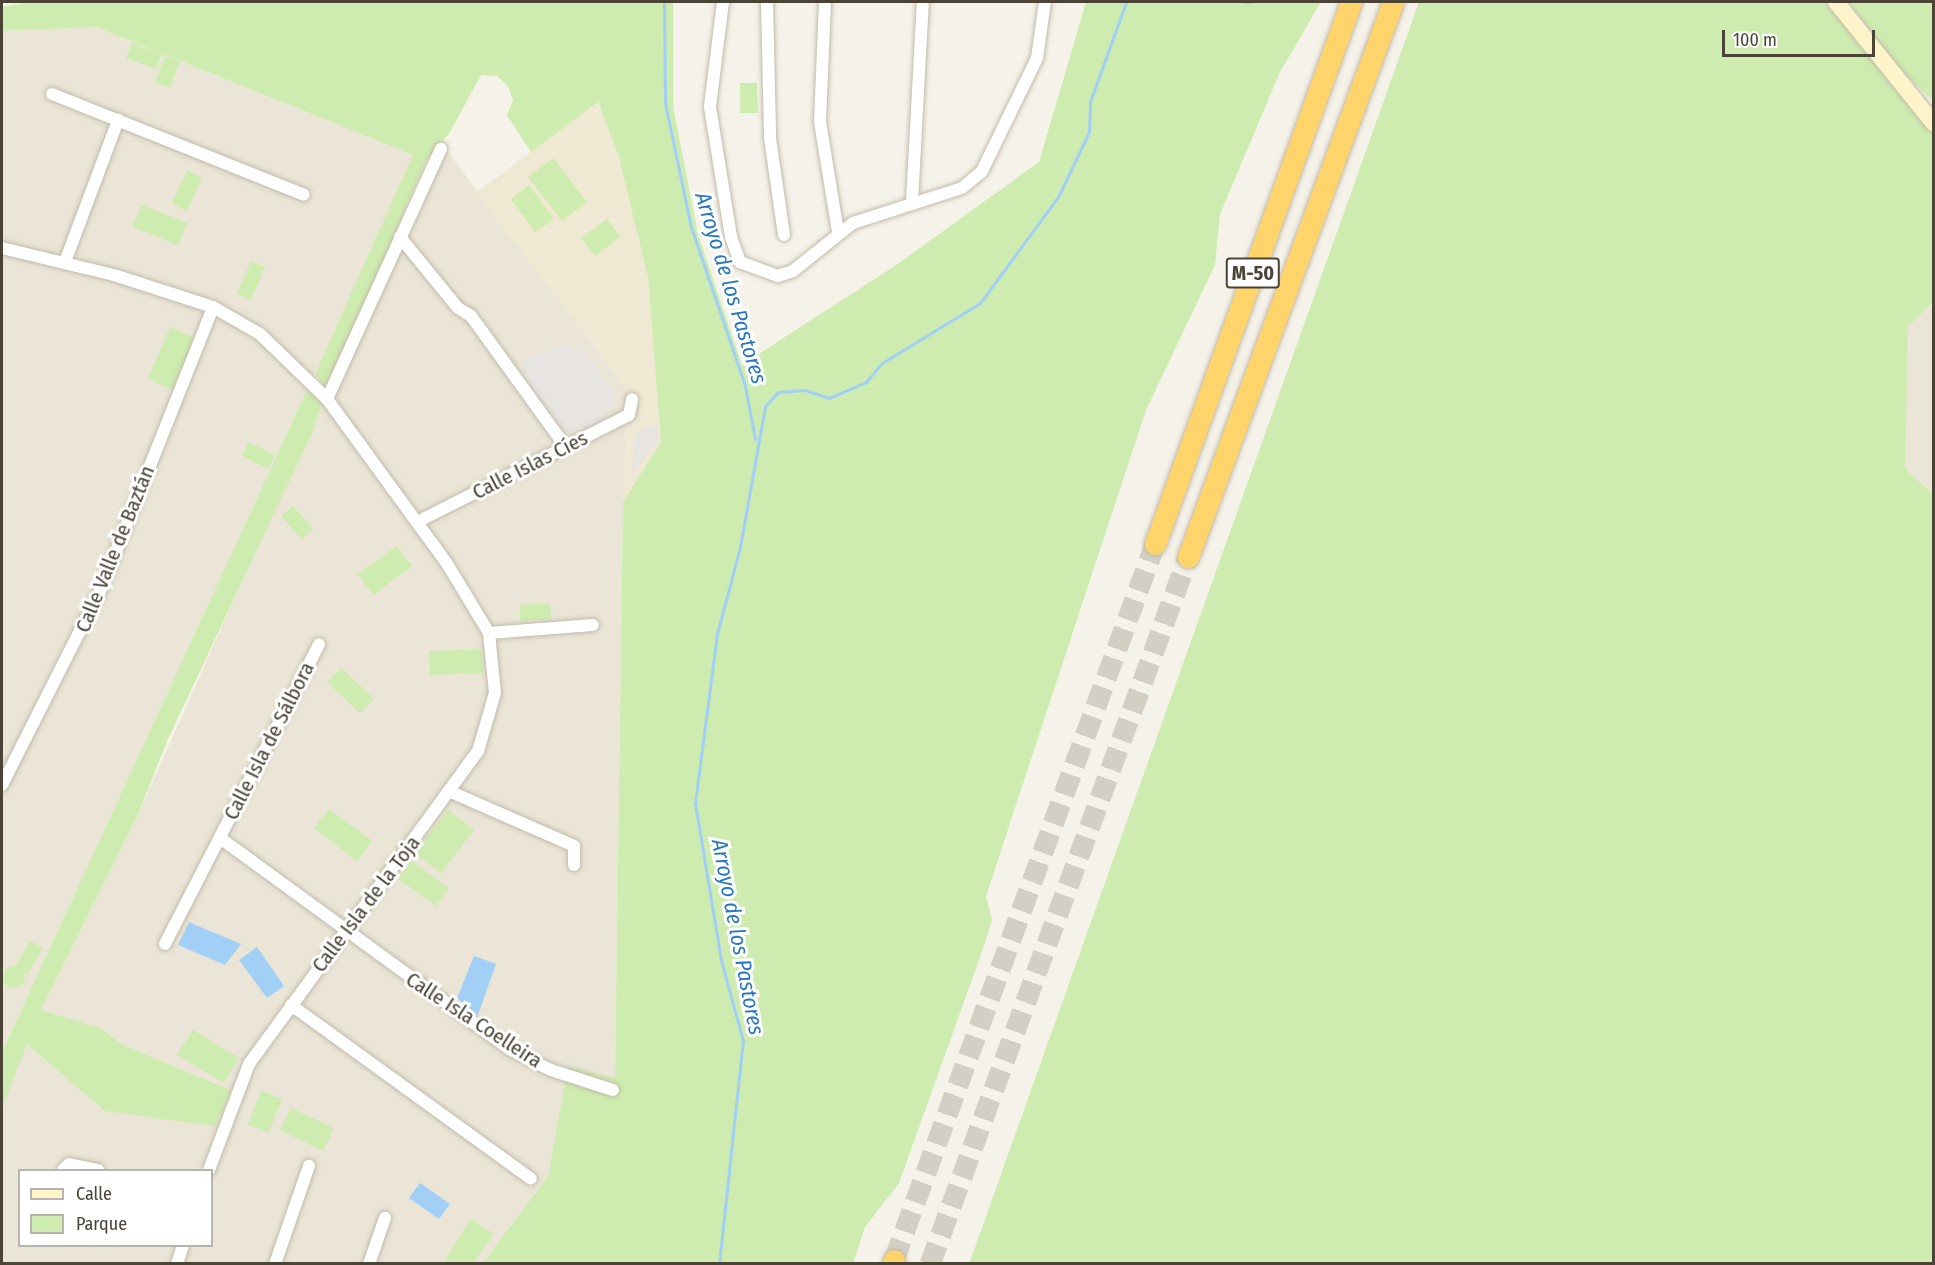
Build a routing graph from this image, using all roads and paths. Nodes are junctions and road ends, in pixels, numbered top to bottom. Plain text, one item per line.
1 (723, 2) edge
2 (767, 2) edge
3 (825, 2) edge
4 (923, 2) edge
5 (1045, 2) edge
6 (1351, 2) edge
7 (1393, 2) edge
8 (1836, 2) edge
9 (52, 94) dead end
10 (118, 120) junction
11 (1934, 124) edge
12 (441, 149) dead end
13 (304, 195) dead end
14 (912, 202) junction
15 (838, 232) junction
16 (784, 235) dead end
17 (400, 237) junction
18 (2, 248) edge
19 (65, 262) junction
20 (213, 307) junction
21 (327, 399) junction
22 (632, 399) dead end
23 (565, 446) junction
24 (417, 522) junction
25 (1155, 544) tunnel mouth
26 (1188, 557) tunnel mouth
27 (593, 626) dead end
28 (489, 633) junction
29 (319, 644) dead end
30 (2, 784) edge
31 (451, 792) junction
32 (219, 838) junction
33 (574, 865) dead end
34 (343, 933) junction
35 (165, 944) dead end
36 (291, 1005) junction
37 (613, 1090) dead end
38 (309, 1166) dead end
39 (64, 1169) edge
40 (93, 1169) edge
41 (209, 1169) edge
42 (531, 1179) dead end
43 (385, 1218) dead end
44 (182, 1247) edge
45 (177, 1263) edge
46 (275, 1263) edge
47 (369, 1263) edge

1 - 15 street
2 - 16 street
3 - 15 street
4 - 14 street
5 - 14 street
6 - 25 highway, M-50
7 - 26 highway, M-50
8 - 11 street
9 - 10 street
10 - 13 street
10 - 19 street
12 - 17 street
14 - 15 street
17 - 21 street
17 - 23 street
18 - 19 street
19 - 20 street
20 - 21 street
20 - 30 street, Calle Valle de Baztán
21 - 24 street
22 - 23 street, Calle Islas Cíes
23 - 24 street, Calle Islas Cíes
24 - 28 street
27 - 28 street
28 - 31 street, Calle Isla de la Toja
29 - 32 street, Calle Isla de Sálbora
31 - 33 street
31 - 34 street, Calle Isla de la Toja
32 - 34 street, Calle Isla de Sálbora
32 - 35 street, Calle Isla de Sálbora
34 - 36 street, Calle Isla de la Toja
34 - 37 street, Calle Isla Coelleira
36 - 41 street, Calle Isla de la Toja
36 - 42 street
38 - 46 street
39 - 40 street
43 - 47 street
44 - 45 street

